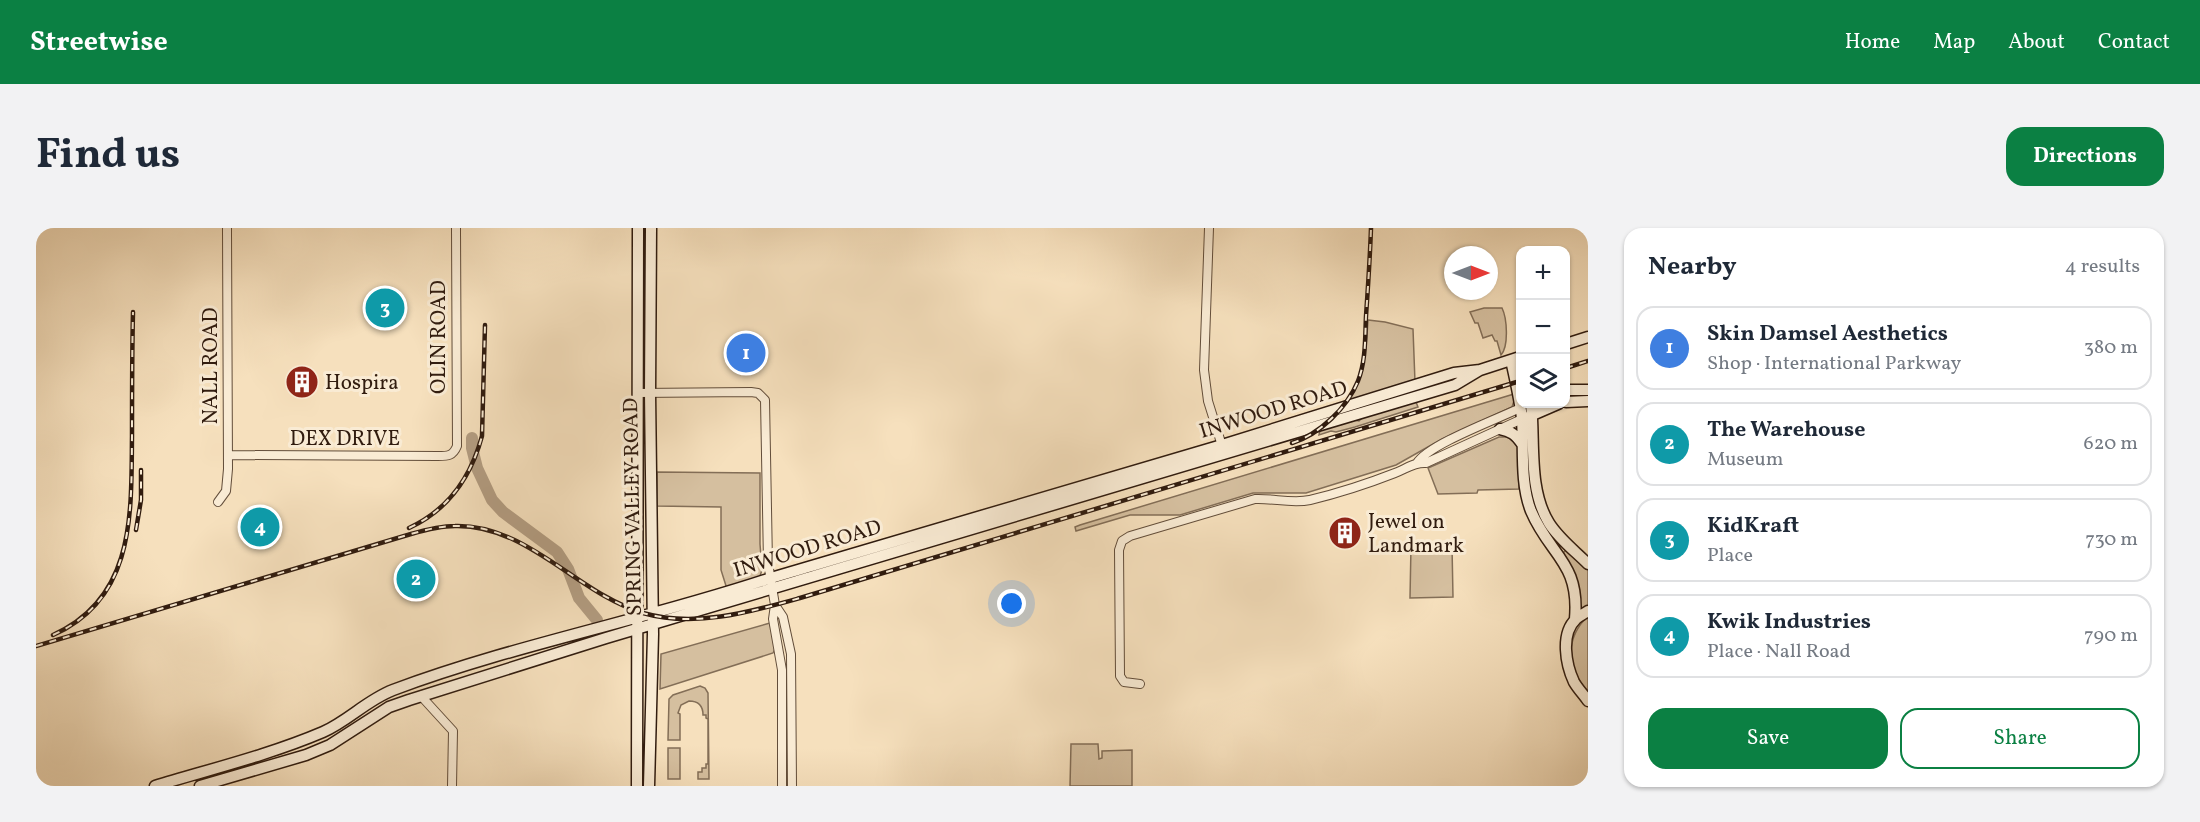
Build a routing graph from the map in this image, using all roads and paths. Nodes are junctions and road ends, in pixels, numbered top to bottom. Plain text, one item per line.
1 (227, 228) edge
2 (456, 228) edge
3 (638, 228) edge
4 (651, 228) edge
5 (1209, 228) edge
6 (1588, 337) edge
7 (1570, 343) edge
8 (1516, 358) edge
9 (1570, 390) edge
10 (1588, 390) edge
11 (644, 393) junction
12 (1588, 401) edge
13 (1570, 402) edge
14 (1527, 410) edge
15 (1500, 429) junction
16 (1523, 444) junction
17 (457, 446) joint
18 (1223, 449) junction
19 (228, 455) junction
20 (1418, 462) junction
21 (651, 475) junction
22 (638, 476) junction
23 (218, 502) dead end
24 (920, 540) junction
25 (1565, 543) junction
26 (1556, 550) junction
27 (1588, 564) edge
28 (771, 578) junction
29 (772, 590) junction
30 (775, 605) junction
31 (1588, 611) edge
32 (638, 617) junction
33 (1575, 619) junction
34 (652, 620) junction
35 (638, 629) junction
36 (521, 649) junction
37 (525, 665) junction
38 (638, 677) junction
39 (416, 683) junction
40 (1140, 684) dead end
41 (651, 694) junction
42 (421, 696) junction
43 (1587, 698) edge
44 (638, 704) junction
45 (650, 740) junction
46 (255, 756) junction
47 (259, 768) junction
48 (155, 786) edge
49 (200, 786) edge
50 (452, 786) edge
51 (637, 786) edge
52 (649, 786) edge
53 (782, 786) edge
54 (792, 786) edge

1 - 19 street, NALL ROAD
2 - 17 street, OLIN ROAD
3 - 11 main road, SPRING VALLEY ROAD
4 - 11 main road, SPRING VALLEY ROAD
5 - 18 street
6 - 7 main road
8 - 18 main road, INWOOD ROAD
9 - 10 main road
11 - 21 main road, SPRING VALLEY ROAD
11 - 22 main road, SPRING VALLEY ROAD
11 - 28 street
12 - 13 main road
14 - 15 street
14 - 16 main road
14 - 20 street
14 - 25 main road
15 - 16 main road
15 - 20 street
16 - 26 main road
17 - 19 street, DEX DRIVE
18 - 24 main road, INWOOD ROAD
19 - 23 street, NALL ROAD
20 - 40 street
21 - 22 main road
21 - 34 main road, SPRING VALLEY ROAD
22 - 32 main road, SPRING VALLEY ROAD
24 - 28 main road, INWOOD ROAD
24 - 29 main road, INWOOD ROAD
25 - 26 main road
25 - 27 main road
26 - 33 main road
28 - 29 street
28 - 34 main road, INWOOD ROAD
29 - 30 street
29 - 34 main road, INWOOD ROAD
30 - 53 street
30 - 54 street
31 - 33 main road
32 - 34 main road, INWOOD ROAD
32 - 35 main road, SPRING VALLEY ROAD
32 - 36 main road, INWOOD ROAD
33 - 43 main road
34 - 35 main road, INWOOD ROAD
34 - 41 main road, SPRING VALLEY ROAD
35 - 37 main road, INWOOD ROAD
35 - 38 main road, SPRING VALLEY ROAD
36 - 37 main road
36 - 39 main road, INWOOD ROAD
37 - 42 main road, INWOOD ROAD
38 - 41 main road
38 - 44 main road, SPRING VALLEY ROAD
39 - 42 main road
39 - 46 main road, INWOOD ROAD
41 - 45 main road, SPRING VALLEY ROAD
42 - 47 main road, INWOOD ROAD
42 - 50 street
44 - 45 main road
44 - 51 main road, SPRING VALLEY ROAD
45 - 52 main road, SPRING VALLEY ROAD
46 - 47 main road
46 - 48 main road, INWOOD ROAD
47 - 49 main road, INWOOD ROAD

